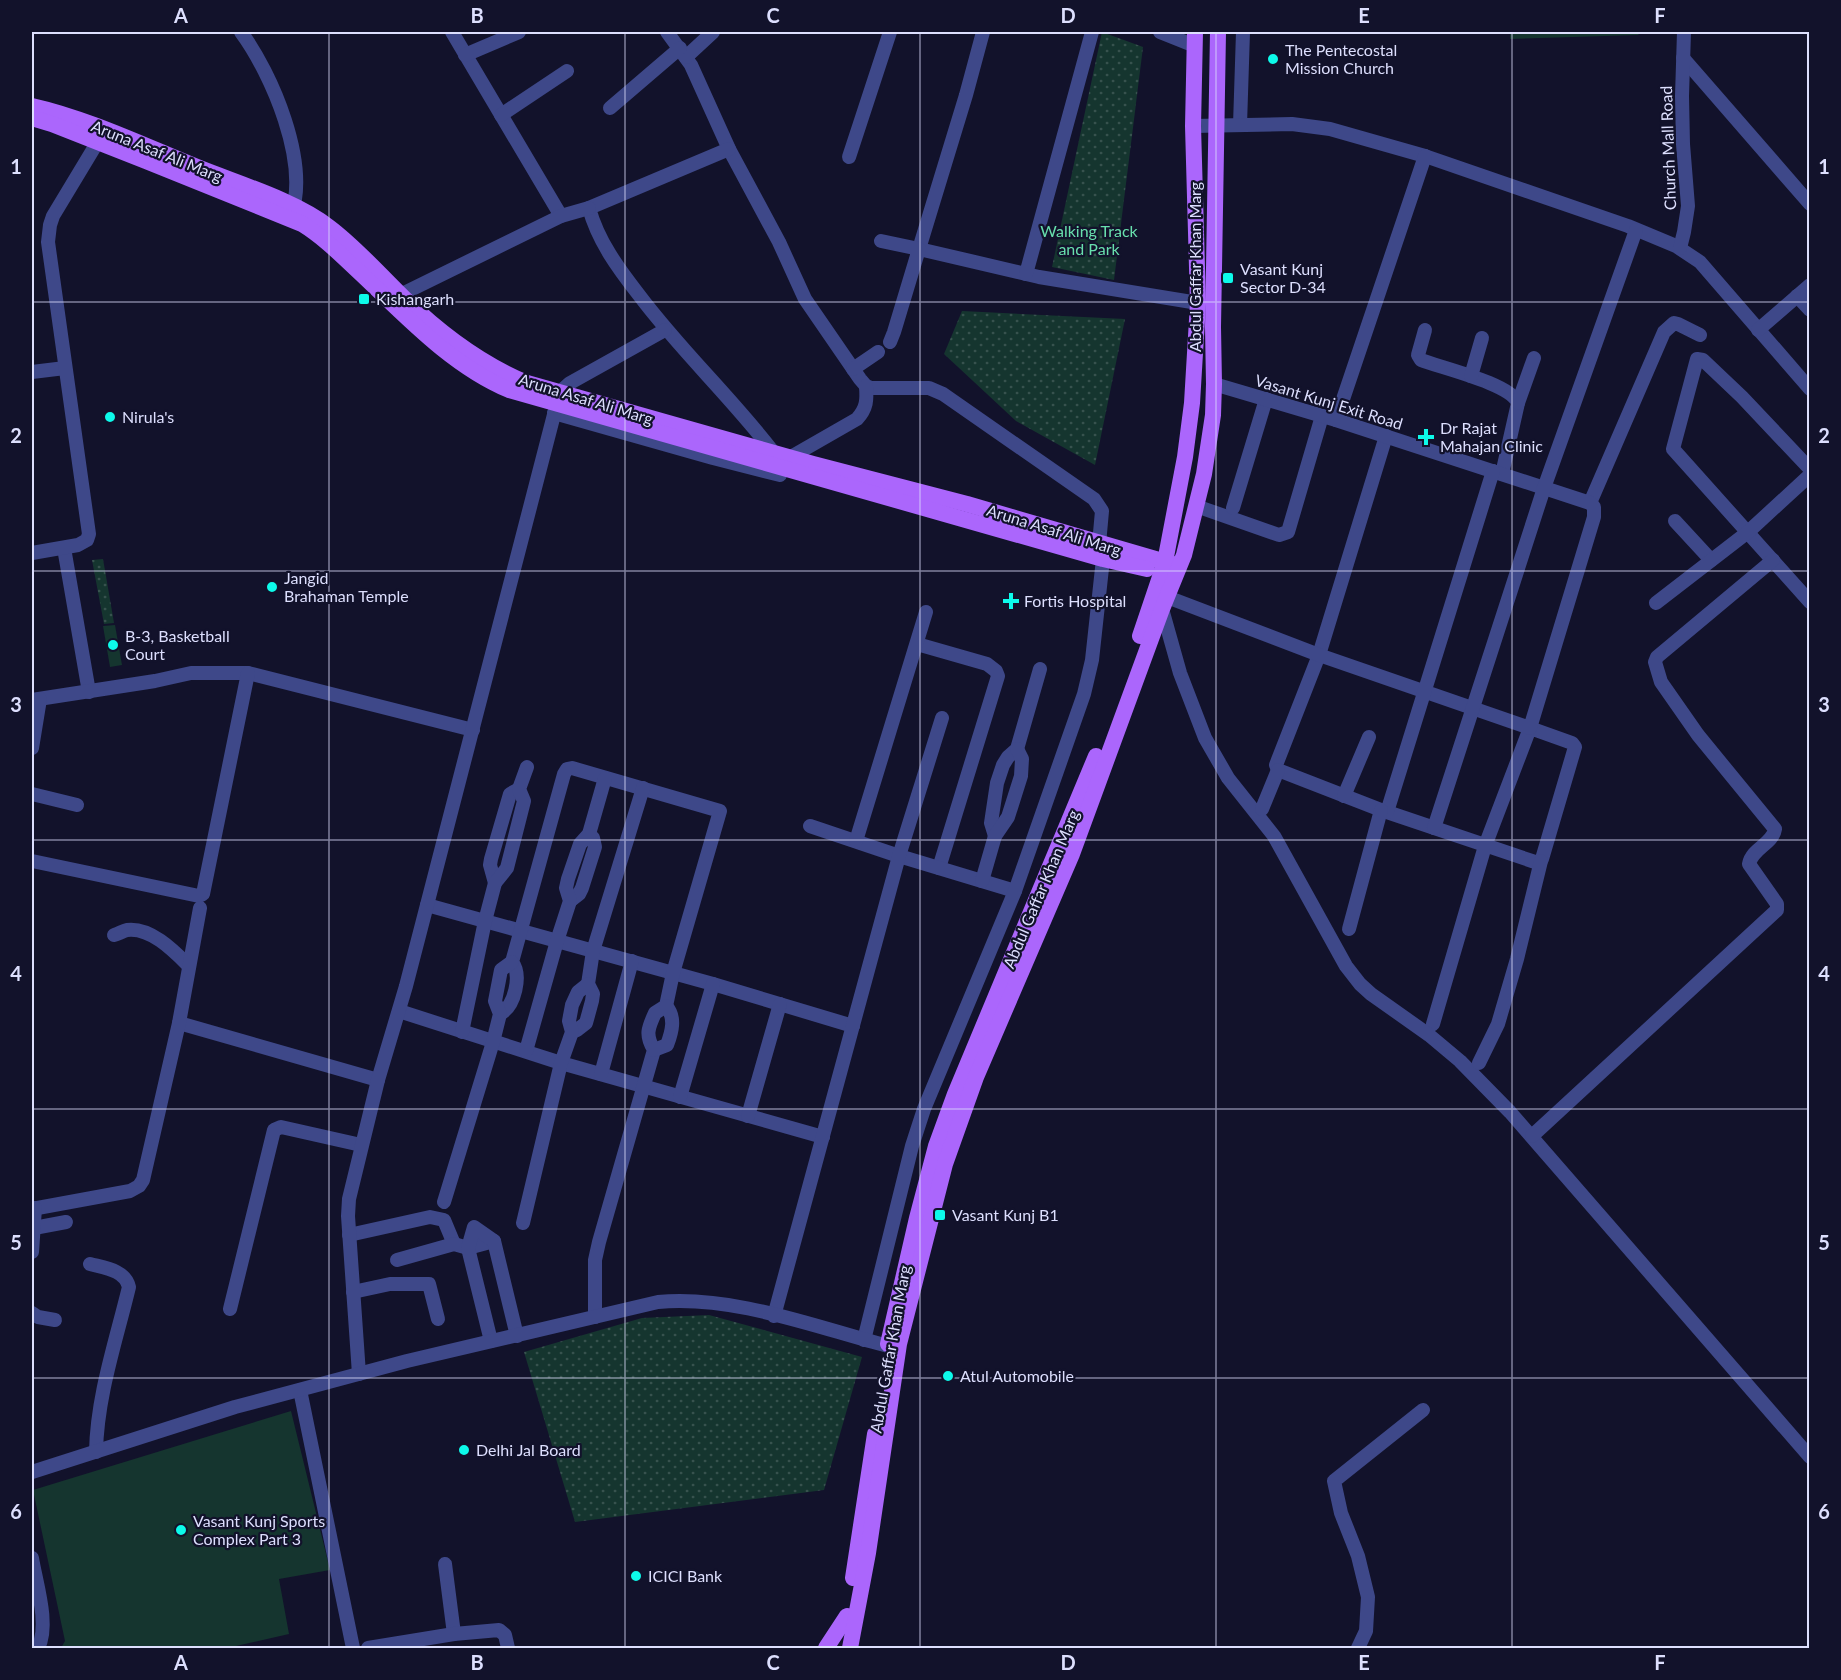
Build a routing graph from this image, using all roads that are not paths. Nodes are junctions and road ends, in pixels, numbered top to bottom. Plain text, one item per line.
1 (241, 32) edge
2 (452, 32) edge
3 (519, 32) edge
4 (667, 32) edge
5 (713, 32) edge
6 (890, 32) edge
7 (983, 32) edge
8 (1092, 32) edge
9 (1162, 32) edge
10 (1218, 32) edge
11 (1243, 32) edge
12 (1684, 32) edge
13 (1195, 39) edge
14 (683, 52) junction
15 (465, 55) junction
16 (1683, 57) junction
17 (567, 71) dead end
18 (32, 106) edge
19 (610, 108) dead end
20 (501, 115) junction
21 (32, 118) edge
22 (1217, 124) junction
23 (1240, 125) junction
24 (1193, 126) junction
25 (97, 143) junction
26 (729, 149) junction
27 (851, 152) dead end
28 (1425, 156) junction
29 (1809, 204) edge
30 (589, 208) junction
31 (292, 213) junction
32 (561, 216) junction
33 (1636, 230) junction
34 (880, 241) dead end
35 (1680, 248) junction
36 (919, 249) junction
37 (1026, 274) junction
38 (1809, 285) edge
39 (400, 295) junction
40 (1797, 296) junction
41 (1198, 303) junction
42 (1809, 310) edge
43 (665, 330) junction
44 (1425, 330) dead end
45 (1758, 330) junction
46 (1700, 334) dead end
47 (1482, 338) dead end
48 (890, 342) dead end
49 (878, 352) dead end
50 (1534, 358) dead end
51 (65, 368) junction
52 (853, 369) junction
53 (32, 372) edge
54 (1471, 376) junction
55 (1214, 384) junction
56 (866, 386) junction
57 (1809, 389) edge
58 (1266, 399) junction
59 (557, 403) junction
60 (1518, 403) junction
61 (1322, 416) junction
62 (1336, 420) junction
63 (1386, 436) junction
64 (782, 455) junction
65 (1809, 469) edge
66 (1498, 472) junction
67 (1809, 475) edge
68 (1544, 488) junction
69 (1590, 503) junction
70 (1196, 506) junction
71 (1233, 508) dead end
72 (1675, 521) dead end
73 (962, 524) dead end
74 (1172, 530) junction
75 (1748, 532) junction
76 (64, 548) junction
77 (1101, 551) junction
78 (32, 553) edge
79 (1711, 560) junction
80 (1773, 560) junction
81 (1139, 562) junction
82 (1173, 567) junction
83 (1809, 602) edge
84 (1160, 603) junction
85 (1656, 603) dead end
86 (926, 612) dead end
87 (917, 644) junction
88 (1318, 655) junction
89 (1040, 669) dead end
90 (248, 673) junction
91 (1424, 691) junction
92 (89, 692) junction
93 (36, 699) edge
94 (1473, 708) junction
95 (942, 718) dead end
96 (1530, 728) junction
97 (473, 730) junction
98 (1369, 737) dead end
99 (32, 748) edge
100 (1017, 749) junction
101 (527, 767) dead end
102 (1278, 770) junction
103 (605, 778) junction
104 (643, 788) junction
105 (32, 794) edge
106 (1344, 796) junction
107 (77, 805) dead end
108 (1262, 809) dead end
109 (1384, 811) junction
110 (810, 826) dead end
111 (1434, 828) junction
112 (995, 836) junction
113 (856, 842) junction
114 (1485, 846) junction
115 (899, 856) junction
116 (32, 861) edge
117 (1541, 861) junction
118 (939, 868) junction
119 (982, 881) junction
120 (1015, 891) junction
121 (427, 905) junction
122 (200, 908) dead end
123 (485, 921) junction
124 (1349, 929) dead end
125 (521, 931) junction
126 (114, 935) dead end
127 (557, 941) junction
128 (593, 951) junction
129 (632, 961) junction
130 (189, 966) junction
131 (673, 973) junction
132 (713, 984) junction
133 (780, 1004) junction
134 (666, 1006) junction
135 (399, 1011) junction
136 (178, 1023) junction
137 (1433, 1024) dead end
138 (853, 1026) junction
139 (462, 1032) junction
140 (493, 1042) junction
141 (654, 1050) junction
142 (526, 1052) junction
143 (561, 1063) junction
144 (1479, 1064) dead end
145 (601, 1074) junction
146 (378, 1080) junction
147 (643, 1086) junction
148 (680, 1097) junction
149 (748, 1116) junction
150 (1532, 1136) junction
151 (823, 1137) junction
152 (361, 1145) junction
153 (444, 1202) dead end
154 (33, 1209) edge
155 (66, 1222) dead end
156 (523, 1223) dead end
157 (34, 1228) junction
158 (349, 1235) junction
159 (454, 1244) junction
160 (468, 1248) junction
161 (32, 1252) edge
162 (397, 1260) dead end
163 (90, 1264) dead end
164 (353, 1292) junction
165 (230, 1309) dead end
166 (32, 1313) edge
167 (774, 1316) junction
168 (595, 1317) junction
169 (438, 1319) dead end
170 (55, 1320) dead end
171 (517, 1335) junction
172 (864, 1340) junction
173 (491, 1341) junction
174 (888, 1346) junction
175 (359, 1374) junction
176 (300, 1390) junction
177 (1423, 1410) dead end
178 (96, 1452) junction
179 (1809, 1456) edge
180 (32, 1472) edge
181 (32, 1558) edge
182 (445, 1564) dead end
183 (847, 1616) junction
184 (454, 1634) junction
185 (427, 1644) edge
186 (38, 1648) edge
187 (353, 1648) edge
188 (368, 1648) edge
189 (508, 1648) edge
190 (826, 1648) edge
191 (841, 1648) edge
192 (850, 1648) edge
193 (1358, 1648) edge

1 - 31 street
2 - 15 street
3 - 15 street
4 - 14 street
5 - 14 street
6 - 27 street
7 - 36 street
8 - 37 street
9 - 13 street
10 - 22 main road, Abdul Gaffar Khan Marg
11 - 23 street
12 - 16 street
13 - 24 main road, Abdul Gaffar Khan Marg
14 - 19 street
14 - 26 street
15 - 20 street
16 - 29 street, Church Mall Road
16 - 35 street, Church Mall Road
17 - 20 street
18 - 31 main road, Aruna Asaf Ali Marg
20 - 32 street
21 - 25 main road, Aruna Asaf Ali Marg
22 - 23 street
22 - 24 street
22 - 55 main road, Abdul Gaffar Khan Marg
23 - 28 street
24 - 41 main road, Abdul Gaffar Khan Marg
25 - 31 main road, Aruna Asaf Ali Marg
25 - 51 street
26 - 30 street
26 - 52 street
28 - 33 street
28 - 62 street
30 - 32 street
30 - 43 street
31 - 39 main road, Aruna Asaf Ali Marg
31 - 59 main road, Aruna Asaf Ali Marg
32 - 39 street
33 - 35 street
33 - 68 street
34 - 36 street
35 - 45 street
36 - 37 street
36 - 48 street
37 - 41 street
38 - 40 street
39 - 59 main road, Aruna Asaf Ali Marg
40 - 42 street
40 - 45 street
41 - 74 main road, Abdul Gaffar Khan Marg
43 - 59 street
43 - 64 street
44 - 54 street
45 - 57 street
46 - 69 street
47 - 54 street
49 - 52 street
50 - 60 street
51 - 53 street
51 - 76 street
52 - 56 street
54 - 60 street
55 - 58 street, Vasant Kunj Exit Road
55 - 70 main road, Abdul Gaffar Khan Marg
56 - 64 street
56 - 77 street
58 - 61 street, Vasant Kunj Exit Road
58 - 71 street
59 - 64 main road, Aruna Asaf Ali Marg
59 - 73 street
59 - 77 main road, Aruna Asaf Ali Marg
59 - 97 street
60 - 66 street
61 - 62 street, Vasant Kunj Exit Road
61 - 70 street
62 - 63 street, Vasant Kunj Exit Road
63 - 66 street, Vasant Kunj Exit Road
63 - 88 street
64 - 77 main road, Aruna Asaf Ali Marg
65 - 75 street
66 - 68 street, Vasant Kunj Exit Road
66 - 91 street
67 - 75 street
68 - 69 street, Vasant Kunj Exit Road
68 - 94 street
69 - 96 street
70 - 82 main road, Abdul Gaffar Khan Marg
72 - 79 street
74 - 81 main road
74 - 82 main road, Abdul Gaffar Khan Marg
75 - 79 street
75 - 80 street
76 - 78 street
76 - 92 street
77 - 81 main road, Aruna Asaf Ali Marg
77 - 120 street
79 - 85 street
80 - 83 street
80 - 150 street
81 - 82 main road, Aruna Asaf Ali Marg
81 - 84 main road
82 - 84 main road, Abdul Gaffar Khan Marg
84 - 88 street
84 - 150 street
84 - 174 main road, Abdul Gaffar Khan Marg
84 - 192 main road, Abdul Gaffar Khan Marg
86 - 87 street
87 - 113 street
87 - 118 street
88 - 91 street
88 - 102 street
89 - 100 street
90 - 92 street
90 - 97 street
90 - 116 street
91 - 94 street
91 - 109 street
92 - 93 street
93 - 99 street
94 - 96 street
94 - 111 street
95 - 115 street
96 - 114 street
96 - 117 street
97 - 121 street
98 - 106 street
100 - 112 street
100 - 112 street
101 - 123 street
102 - 106 street
102 - 108 street
103 - 104 street
103 - 125 street
103 - 127 street
104 - 128 street
104 - 131 street
105 - 107 street
106 - 109 street
109 - 111 street
109 - 124 street
110 - 113 street
111 - 114 street
112 - 119 street
113 - 115 street
114 - 117 street
114 - 137 street
115 - 118 street
115 - 138 street
117 - 144 street
118 - 119 street
119 - 120 street
120 - 172 street
121 - 123 street
121 - 135 street
122 - 130 street
123 - 125 street
123 - 139 street
125 - 127 street
125 - 140 street
126 - 130 street
127 - 128 street
127 - 142 street
128 - 129 street
128 - 143 street
129 - 131 street
129 - 145 street
130 - 136 street
131 - 132 street
131 - 134 street
132 - 133 street
132 - 148 street
133 - 138 street
133 - 149 street
134 - 141 street
134 - 141 street
135 - 139 street
135 - 146 street
136 - 146 street
136 - 154 street
138 - 151 street
139 - 140 street
140 - 142 street
140 - 153 street
141 - 147 street
142 - 143 street
143 - 145 street
143 - 156 street
145 - 147 street
146 - 152 street
147 - 148 street
147 - 168 street
148 - 149 street
149 - 151 street
150 - 179 street
151 - 167 street
152 - 158 street
152 - 165 street
154 - 157 street
155 - 157 street
157 - 161 street
158 - 159 street
158 - 164 street
159 - 160 street
159 - 162 street
160 - 171 street
160 - 173 street
163 - 178 street
164 - 169 street
164 - 175 street
166 - 170 street
167 - 168 street
167 - 172 street
168 - 171 street
171 - 173 street
172 - 174 street
173 - 175 street
174 - 183 main road, Abdul Gaffar Khan Marg
175 - 176 street
176 - 178 street
176 - 187 street
177 - 193 street
178 - 180 street
181 - 186 street
182 - 184 street
183 - 190 main road
183 - 191 main road, Abdul Gaffar Khan Marg
184 - 185 street
184 - 189 street
185 - 188 street

